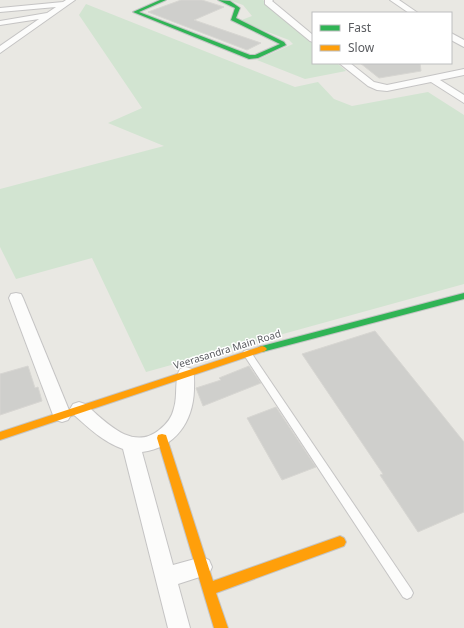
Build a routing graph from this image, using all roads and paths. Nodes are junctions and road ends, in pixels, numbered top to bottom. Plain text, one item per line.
1 (164, 0) edge
2 (220, 0) edge
3 (268, 0) edge
4 (394, 0) edge
5 (68, 2) edge
6 (0, 10) edge
7 (412, 12) edge
8 (49, 15) junction
9 (0, 23) edge
10 (452, 37) edge
11 (312, 38) edge
12 (464, 44) edge
13 (0, 50) edge
14 (345, 64) edge
15 (464, 72) edge
16 (433, 79) junction
17 (464, 86) edge
18 (448, 89) junction
19 (464, 100) edge
20 (464, 296) edge
21 (16, 298) dead end
22 (247, 353) junction
23 (186, 373) junction
24 (79, 409) junction
25 (62, 415) junction
26 (0, 436) edge
27 (162, 438) junction
28 (131, 444) junction
29 (340, 542) dead end
30 (202, 567) junction
31 (166, 577) junction
32 (209, 589) junction
33 (407, 593) dead end
34 (179, 628) edge
35 (221, 628) edge

1 - 2 street
3 - 11 street
4 - 7 street
5 - 6 street
5 - 8 street
8 - 9 street
8 - 13 street
10 - 12 street
14 - 16 street
15 - 16 street
16 - 18 street
17 - 18 street
18 - 19 street
20 - 22 street, Veerasandra Main Road
21 - 25 street
22 - 23 street, Veerasandra Main Road
22 - 33 lane
23 - 24 street, Veerasandra Main Road
23 - 27 street
24 - 25 street, Veerasandra Main Road
24 - 28 street
25 - 26 street, Veerasandra Main Road
27 - 28 street
27 - 30 street
28 - 31 street
29 - 32 street
30 - 31 street
30 - 32 street
31 - 34 street
32 - 35 street

